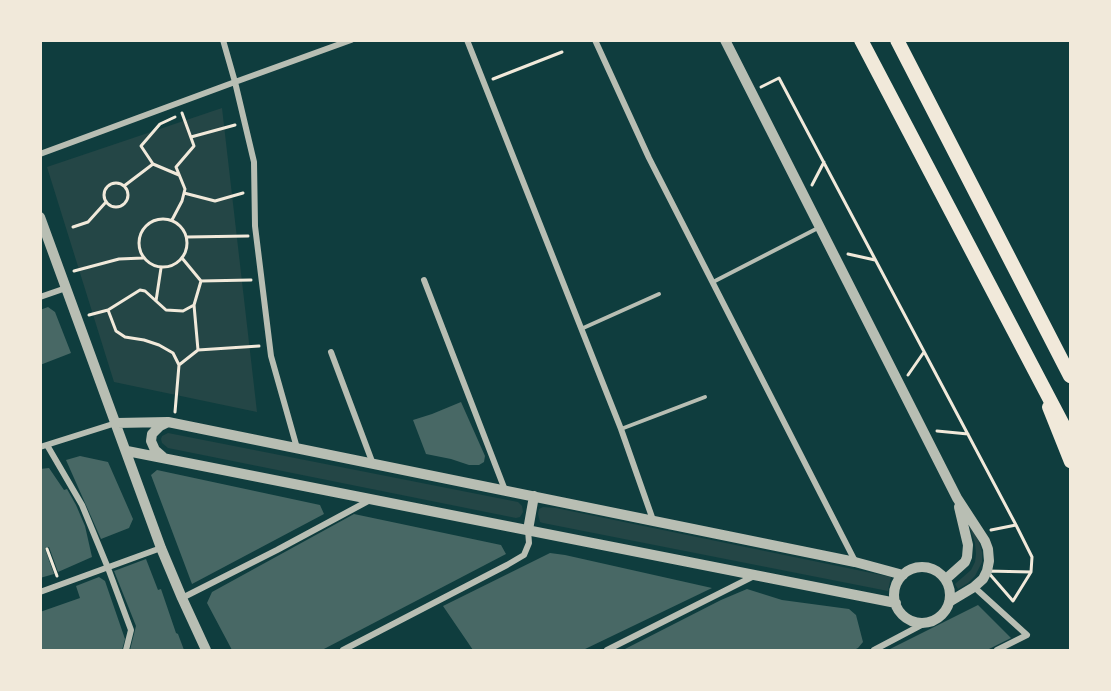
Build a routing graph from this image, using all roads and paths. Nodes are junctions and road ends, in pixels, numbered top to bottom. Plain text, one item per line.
1 (223, 40) edge
2 (351, 40) edge
3 (466, 40) edge
4 (595, 40) edge
5 (725, 40) edge
6 (861, 40) edge
7 (897, 40) edge
8 (562, 52) dead end
9 (235, 82) junction
10 (483, 83) junction
11 (752, 93) junction
12 (179, 103) junction
13 (183, 114) junction
14 (244, 122) junction
15 (191, 137) junction
16 (40, 154) edge
17 (824, 162) junction
18 (153, 164) junction
19 (179, 175) junction
20 (124, 186) junction
21 (254, 191) junction
22 (184, 194) junction
23 (805, 198) junction
24 (106, 202) junction
25 (40, 217) edge
26 (172, 220) junction
27 (820, 227) junction
28 (72, 228) dead end
29 (187, 237) junction
30 (256, 237) junction
31 (831, 250) junction
32 (143, 258) junction
33 (182, 258) junction
34 (875, 260) junction
35 (161, 268) junction
36 (62, 274) junction
37 (261, 280) junction
38 (424, 280) dead end
39 (201, 281) junction
40 (712, 282) junction
41 (67, 287) junction
42 (659, 294) dead end
43 (40, 297) edge
44 (156, 301) junction
45 (194, 305) junction
46 (108, 310) junction
47 (78, 318) junction
48 (580, 328) junction
49 (1021, 342) junction
50 (269, 345) junction
51 (198, 350) junction
52 (331, 352) dead end
53 (924, 352) junction
54 (179, 365) junction
55 (1071, 376) edge
56 (900, 386) junction
57 (705, 397) dead end
58 (117, 423) junction
59 (171, 423) junction
60 (621, 429) junction
61 (922, 429) junction
62 (968, 434) junction
63 (1071, 438) edge
64 (44, 446) edge
65 (297, 448) junction
66 (127, 451) junction
67 (164, 458) junction
68 (1071, 462) edge
69 (373, 464) junction
70 (505, 490) junction
71 (534, 496) junction
72 (957, 498) junction
73 (371, 499) junction
74 (653, 520) junction
75 (1016, 525) junction
76 (528, 530) junction
77 (979, 532) junction
78 (161, 548) junction
79 (47, 549) dead end
80 (855, 562) junction
81 (108, 568) junction
82 (987, 571) junction
83 (1031, 572) junction
84 (756, 574) junction
85 (903, 575) junction
86 (946, 579) junction
87 (60, 585) junction
88 (974, 587) junction
89 (40, 592) edge
90 (182, 598) junction
91 (949, 602) junction
92 (896, 603) junction
93 (927, 622) junction
94 (126, 651) edge
95 (206, 651) edge
96 (342, 651) edge
97 (607, 651) edge
98 (874, 651) edge
99 (997, 651) edge

1 - 9 street
2 - 9 street
3 - 10 street
4 - 40 street
5 - 11 street
6 - 49 highway
7 - 55 highway
8 - 10 path
9 - 12 street
9 - 14 street
10 - 48 street
11 - 17 path
11 - 23 street
12 - 13 path
12 - 16 street
13 - 15 path
13 - 18 path
14 - 15 path
14 - 21 street
15 - 19 path
17 - 23 path
17 - 34 path
18 - 19 path
18 - 20 path
19 - 22 path
20 - 24 path
20 - 24 path
21 - 22 path
21 - 30 street
22 - 26 path
23 - 27 street
24 - 28 path
25 - 36 street
26 - 29 path
26 - 32 path
27 - 31 street
27 - 40 lane
29 - 30 path
29 - 33 path
30 - 37 street
31 - 34 path
31 - 56 street
32 - 35 path
32 - 36 path
33 - 35 path
33 - 39 path
34 - 53 path
35 - 44 path
36 - 41 street
37 - 39 path
37 - 50 street
38 - 70 street
39 - 45 path
40 - 80 street
41 - 43 street
41 - 47 street
42 - 48 lane
44 - 45 path
44 - 46 path
45 - 51 path
46 - 47 path
46 - 54 path
47 - 58 street
48 - 60 street
49 - 63 highway
49 - 68 main road
50 - 51 path
50 - 65 street
51 - 54 path
52 - 69 street
53 - 56 path
53 - 62 path
54 - 59 path
56 - 61 street
57 - 60 lane
58 - 59 street
58 - 64 street
58 - 66 street
59 - 65 street
59 - 67 street
60 - 74 street
61 - 62 path
61 - 72 street
62 - 75 path
64 - 81 street
65 - 69 street
66 - 67 street
66 - 78 street
67 - 73 street
69 - 70 street
70 - 71 street
71 - 74 street
71 - 76 street
72 - 77 street
72 - 86 street
73 - 76 street
73 - 90 street
74 - 80 street
75 - 77 path
75 - 83 path
76 - 84 street
76 - 96 street
77 - 82 street
78 - 81 street
78 - 90 street
79 - 87 path
80 - 85 street
81 - 87 street
81 - 94 street
82 - 83 path
82 - 83 path
82 - 88 street
84 - 92 street
84 - 97 street
85 - 86 street
85 - 92 street
86 - 91 street
87 - 89 street
88 - 91 street
88 - 99 street
90 - 95 street
91 - 93 street
92 - 93 street
93 - 98 street

